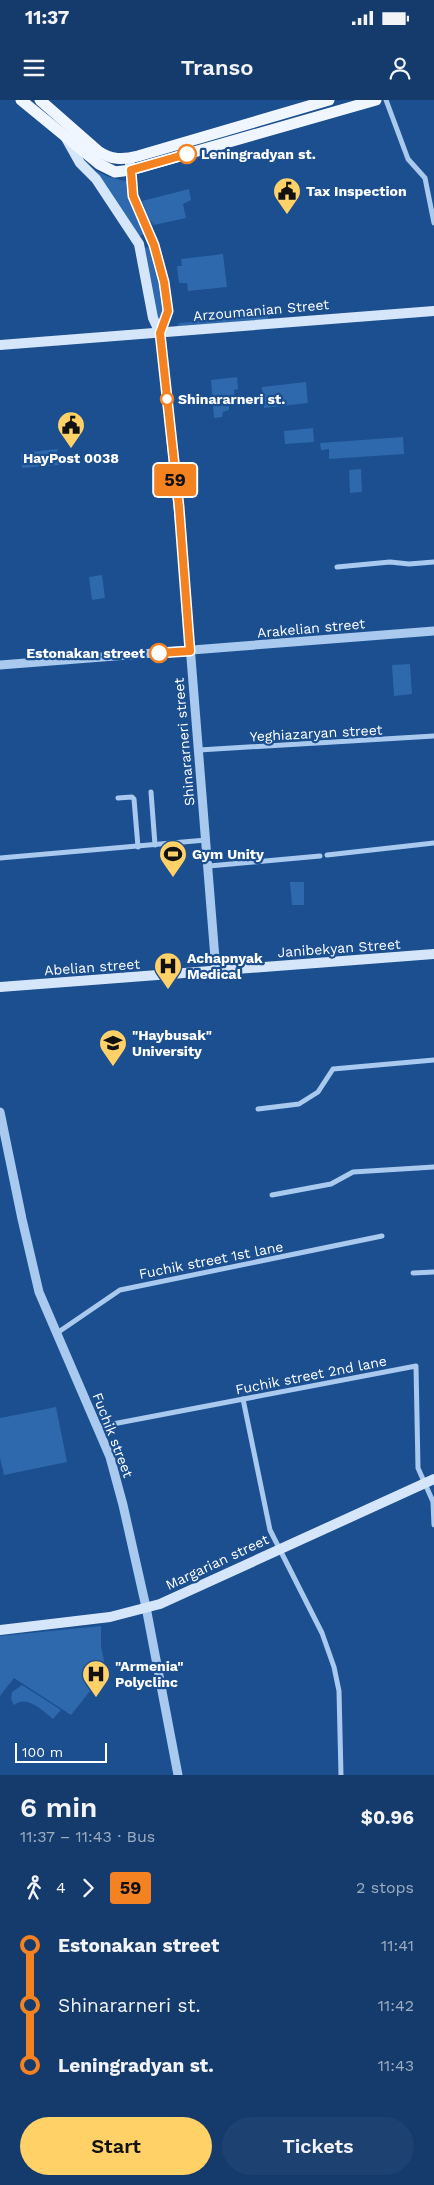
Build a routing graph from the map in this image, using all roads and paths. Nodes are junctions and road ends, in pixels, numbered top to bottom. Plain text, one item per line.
1 (21, 100) edge
2 (40, 100) edge
3 (330, 100) edge
4 (376, 100) edge
5 (386, 100) edge
6 (64, 135) junction
7 (128, 158) junction
8 (131, 170) junction
9 (434, 223) edge
10 (434, 311) edge
11 (160, 333) junction
12 (0, 345) edge
13 (434, 562) edge
14 (337, 567) dead end
15 (434, 632) edge
16 (190, 651) junction
17 (0, 665) edge
18 (434, 736) edge
19 (199, 750) junction
20 (151, 792) dead end
21 (118, 798) dead end
22 (207, 840) junction
23 (155, 844) junction
24 (434, 844) edge
25 (138, 847) junction
26 (0, 858) edge
27 (209, 866) junction
28 (434, 954) edge
29 (216, 971) junction
30 (0, 988) edge
31 (434, 1060) edge
32 (258, 1109) dead end
33 (0, 1112) edge
34 (434, 1167) edge
35 (272, 1195) dead end
36 (382, 1236) dead end
37 (434, 1272) edge
38 (413, 1273) dead end
39 (56, 1334) junction
40 (243, 1399) junction
41 (96, 1427) junction
42 (429, 1480) edge
43 (433, 1503) edge
44 (434, 1523) edge
45 (279, 1548) junction
46 (146, 1608) junction
47 (0, 1625) edge
48 (0, 1630) edge
49 (178, 1775) edge
50 (342, 1775) edge

1 - 6 main road
2 - 7 main road
3 - 7 main road
4 - 8 main road
5 - 9 street
6 - 8 main road
6 - 11 main road, Shinararneri street
7 - 8 main road, Shinararneri street
8 - 11 main road, Shinararneri street
10 - 11 main road, Arzoumanian Street
11 - 12 main road, Arzoumanian Street
11 - 16 street, Shinararneri street
13 - 14 street
15 - 16 street, Arakelian street
16 - 17 street
16 - 19 street, Shinararneri street
18 - 19 street, Yeghiazaryan street
19 - 22 street, Shinararneri street
20 - 23 street
21 - 25 street
22 - 23 street
22 - 27 street, Shinararneri street
23 - 25 street
24 - 27 street
25 - 26 street
27 - 29 street, Shinararneri street
28 - 29 main road, Janibekyan Street
29 - 30 main road, Abelian street
31 - 32 street
33 - 39 street, Fuchik street
34 - 35 street
36 - 39 street, Fuchik street 1st lane
37 - 38 street
39 - 41 street, Fuchik street
40 - 41 street, Fuchik street 2nd lane
40 - 42 street, Fuchik street 2nd lane
40 - 45 street
41 - 46 street, Fuchik street
42 - 43 street
42 - 45 main road, Margarian street
43 - 44 street
45 - 46 main road, Margarian street
45 - 50 street
46 - 47 main road, Margarian street
46 - 48 main road, Margarian street
46 - 49 street, Fuchik street

